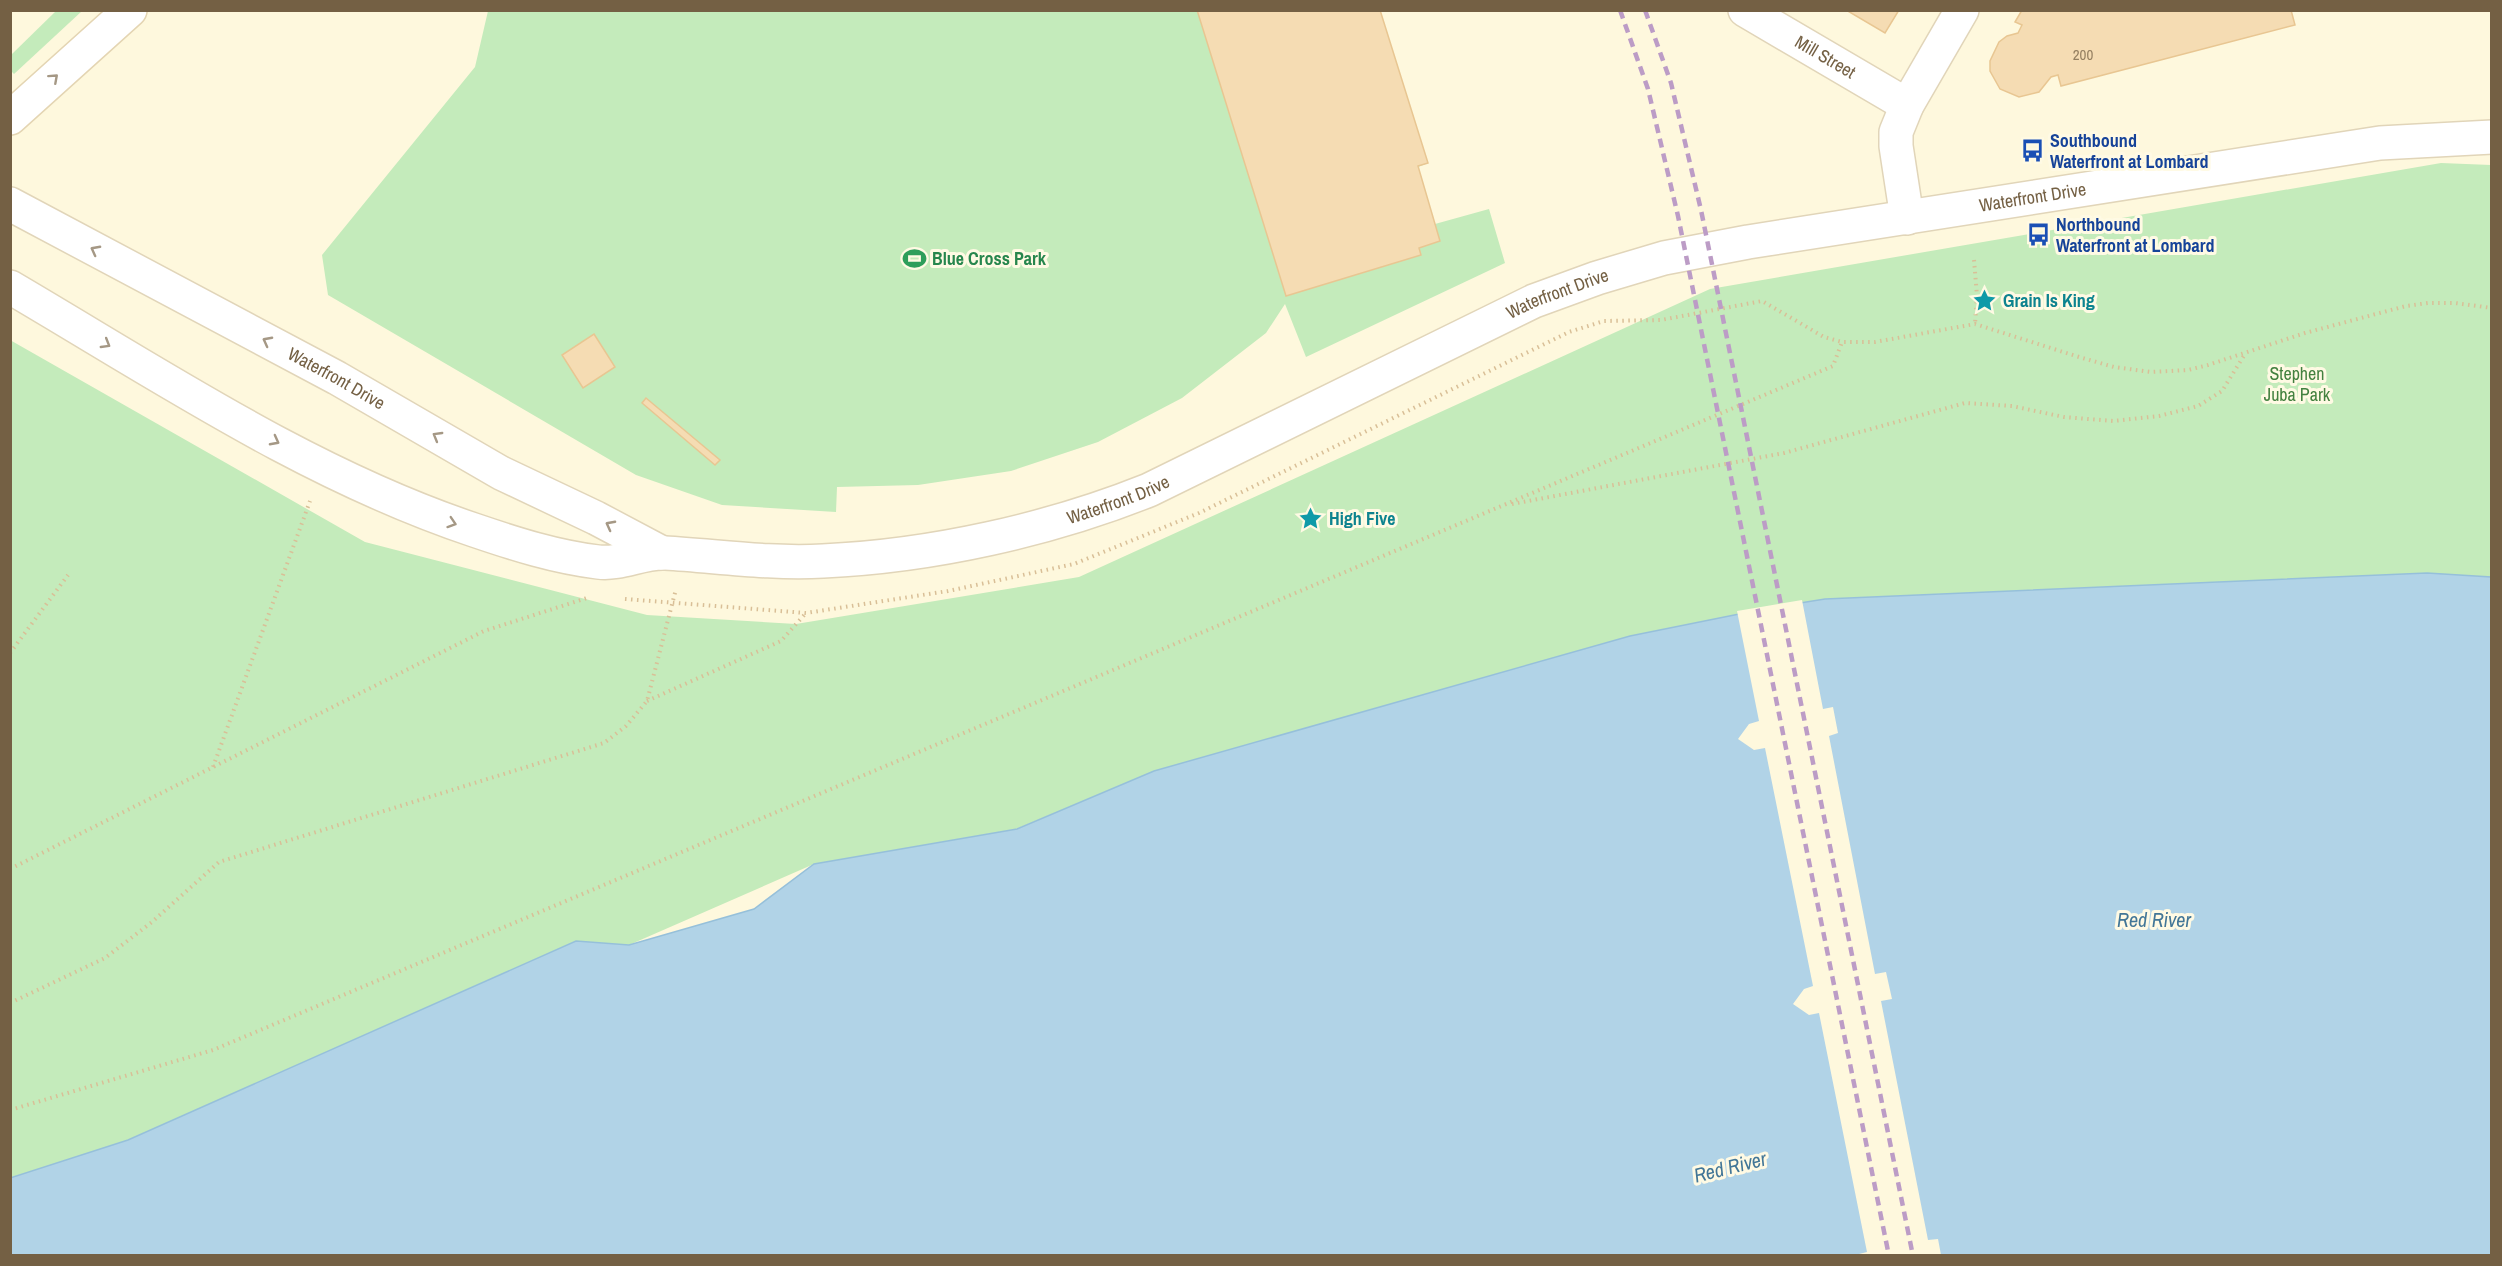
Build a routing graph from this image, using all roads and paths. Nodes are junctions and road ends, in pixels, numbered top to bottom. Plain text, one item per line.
1 (130, 10) edge
2 (1745, 10) edge
3 (1962, 10) edge
4 (1906, 105) junction
5 (10, 117) edge
6 (2492, 137) edge
7 (10, 204) edge
8 (1906, 218) junction
9 (1974, 260) dead end
10 (10, 287) edge
11 (2492, 308) edge
12 (1975, 324) junction
13 (1842, 342) junction
14 (2245, 353) junction
15 (310, 501) dead end
16 (1504, 505) junction
17 (662, 553) junction
18 (68, 575) dead end
19 (596, 596) dead end
20 (806, 613) junction
21 (10, 653) edge
22 (647, 701) junction
23 (213, 767) junction
24 (10, 869) edge
25 (10, 1003) edge
26 (10, 1110) edge

5 -> 1 street
2 - 4 street, Mill Street
3 - 4 street
4 - 8 street
6 - 8 street, Waterfront Drive
17 -> 7 street, Waterfront Drive
8 - 17 street, Waterfront Drive
9 - 12 path
10 -> 17 street, Waterfront Drive
11 - 14 path
12 - 13 path
12 - 14 path
13 - 16 path
13 - 20 path
14 - 16 path
15 - 23 path
16 - 26 path
18 - 21 path
19 - 23 path
20 - 22 path
20 - 22 path
22 - 25 path
23 - 24 path

